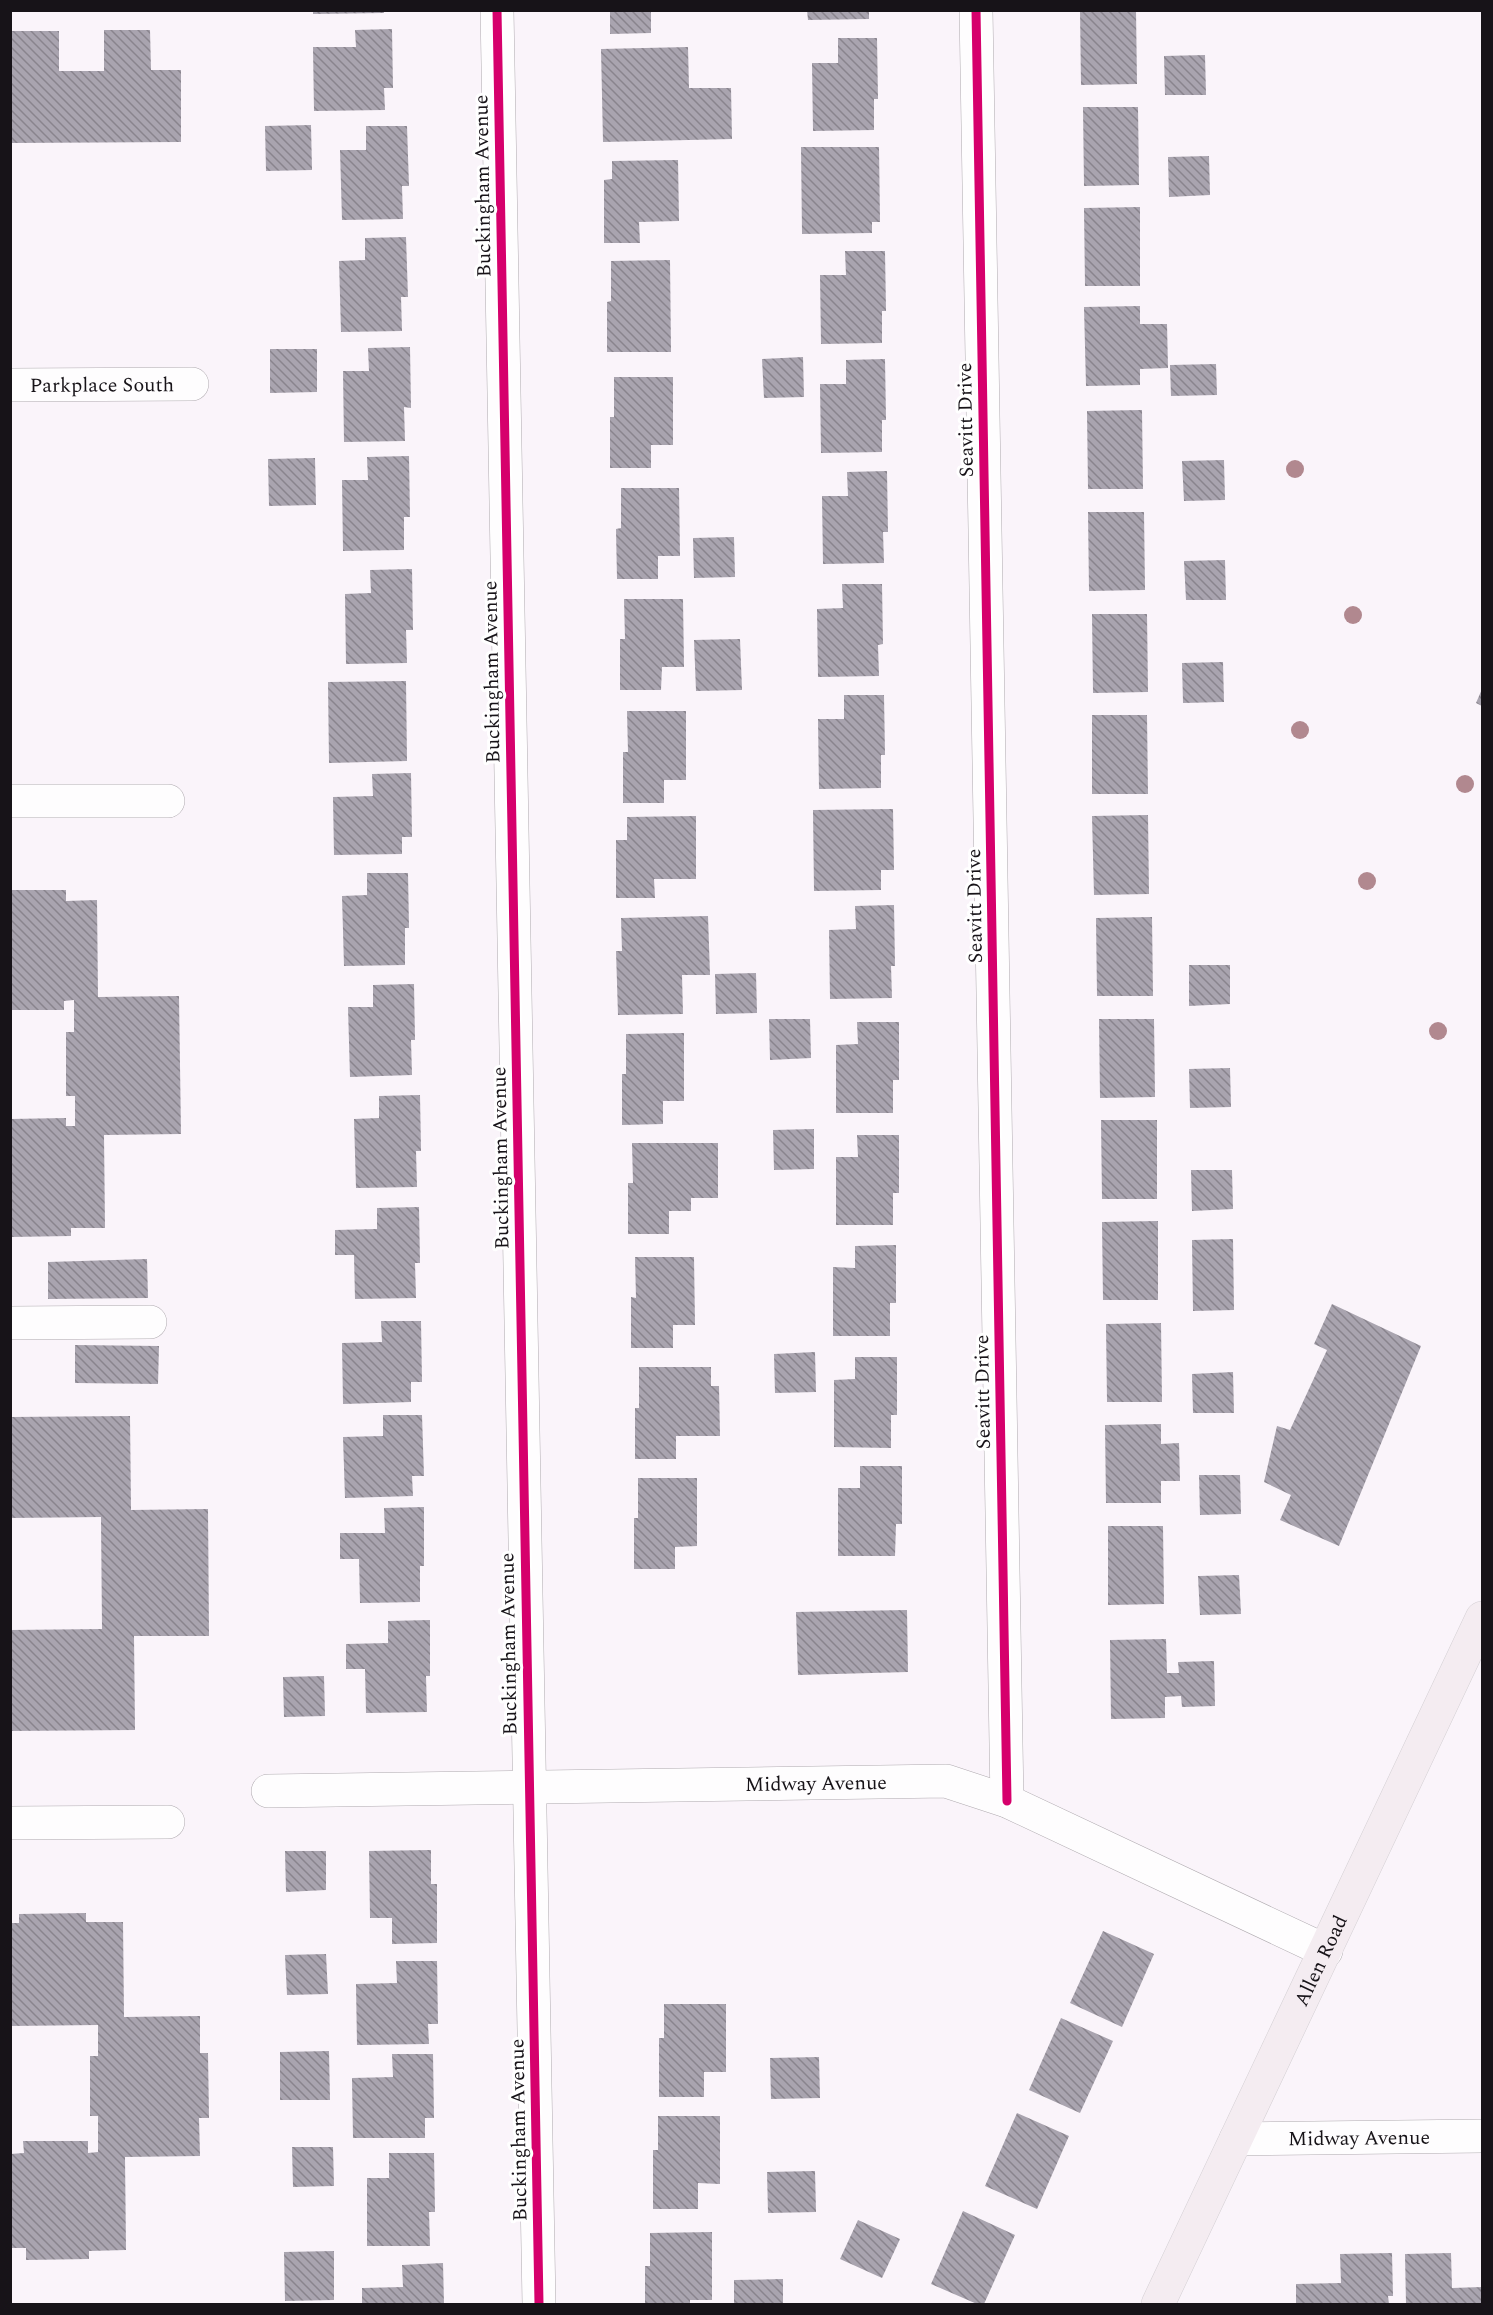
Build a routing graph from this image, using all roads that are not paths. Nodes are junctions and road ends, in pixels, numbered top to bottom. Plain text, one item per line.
1 (497, 10) edge
2 (976, 10) edge
3 (192, 384) dead end
4 (10, 385) edge
5 (10, 801) edge
6 (168, 801) dead end
7 (150, 1322) dead end
8 (10, 1323) edge
9 (1482, 1618) edge
10 (529, 1786) junction
11 (268, 1791) dead end
12 (1007, 1801) junction
13 (168, 1822) dead end
14 (10, 1823) edge
15 (1326, 1951) junction
16 (1481, 2130) edge
17 (1236, 2139) junction
18 (539, 2304) edge
19 (1158, 2304) edge

1 - 10 street, Buckingham Avenue
2 - 12 street, Seavitt Drive
3 - 4 street, Parkplace South
5 - 6 street
7 - 8 street
9 - 15 main road, Allen Road
10 - 11 street, Midway Avenue
10 - 12 street, Midway Avenue
10 - 18 street, Buckingham Avenue
12 - 15 street, Midway Avenue
13 - 14 street
15 - 17 main road, Allen Road
16 - 17 street, Midway Avenue
17 - 19 main road, Allen Road

